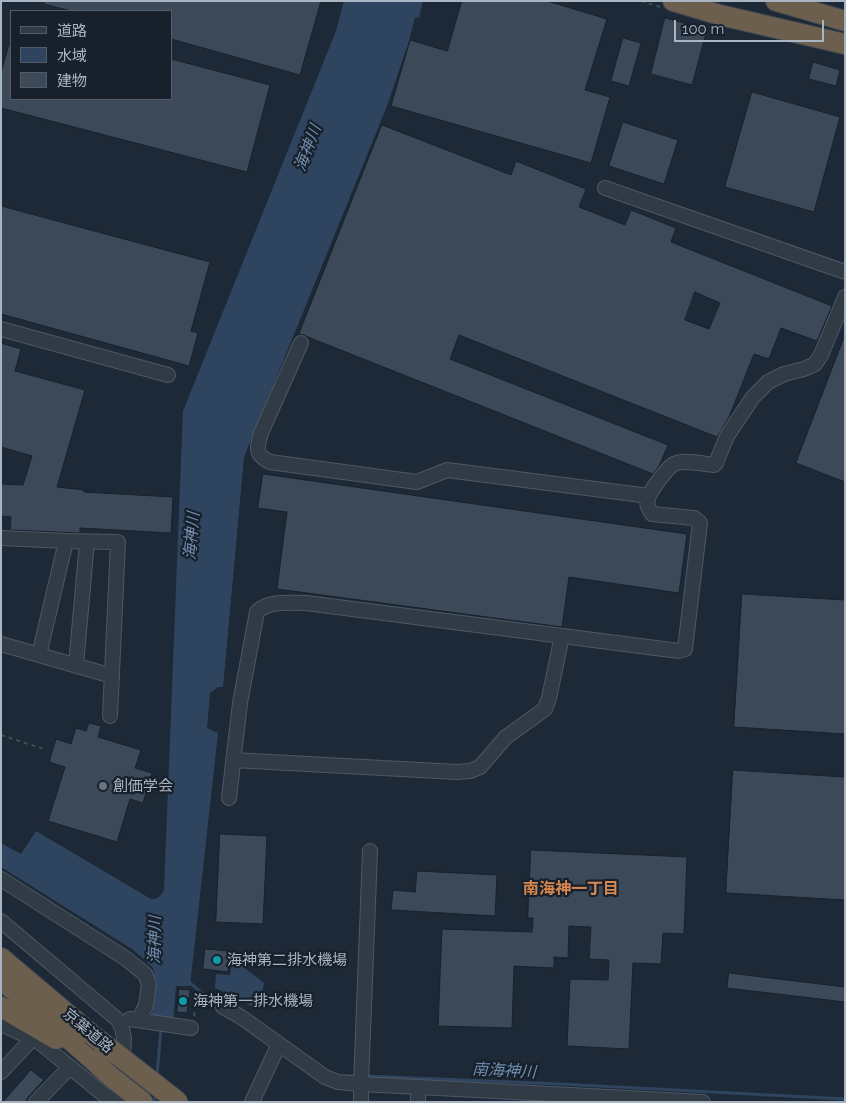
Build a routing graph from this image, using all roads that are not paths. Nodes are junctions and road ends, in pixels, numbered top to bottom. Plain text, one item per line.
1 (673, 1) edge
2 (703, 1) edge
3 (776, 1) edge
4 (845, 21) edge
5 (845, 44) edge
6 (605, 188) dead end
7 (845, 272) edge
8 (845, 297) edge
9 (1, 329) edge
10 (301, 343) dead end
11 (168, 375) dead end
12 (649, 496) junction
13 (1, 538) edge
14 (66, 542) junction
15 (87, 542) junction
16 (562, 636) junction
17 (1, 644) edge
18 (39, 655) junction
19 (76, 666) junction
20 (112, 676) junction
21 (110, 716) dead end
22 (233, 760) junction
23 (229, 798) dead end
24 (370, 851) dead end
25 (1, 879) edge
26 (1, 921) edge
27 (1, 958) edge
28 (1, 979) edge
29 (1, 1007) edge
30 (223, 1007) road end
31 (139, 1020) junction
32 (119, 1023) junction
33 (1, 1024) edge
34 (191, 1028) road end
35 (32, 1039) junction
36 (279, 1044) junction
37 (93, 1060) junction
38 (70, 1067) junction
39 (1, 1072) edge
40 (361, 1084) junction
41 (418, 1095) edge
42 (605, 1099) edge
43 (114, 1101) edge
44 (36, 1102) edge
45 (142, 1102) edge
46 (178, 1102) edge
47 (252, 1102) edge
48 (361, 1102) edge
49 (703, 1102) edge

1 - 5 highway
2 - 5 highway
3 - 4 highway
6 - 7 street
8 - 12 street
9 - 11 street
10 - 12 street
12 - 16 street
13 - 14 street
14 - 15 street
14 - 18 street
15 - 19 street
15 - 20 street
16 - 22 street
16 - 22 street
17 - 18 street
18 - 19 street
19 - 20 street
20 - 21 street
22 - 23 street
24 - 40 street
25 - 31 street
26 - 32 street
27 - 46 highway, 京葉道路, bridge
28 - 37 highway, 京葉道路
29 - 37 highway
30 - 36 street
31 - 32 street
31 - 34 street
32 - 43 street
33 - 35 street
35 - 38 street
35 - 39 street
36 - 40 street
36 - 47 street
37 - 45 highway, 京葉道路, bridge
38 - 43 street
38 - 44 street
40 - 41 street
40 - 48 street
41 - 42 street
42 - 49 street

